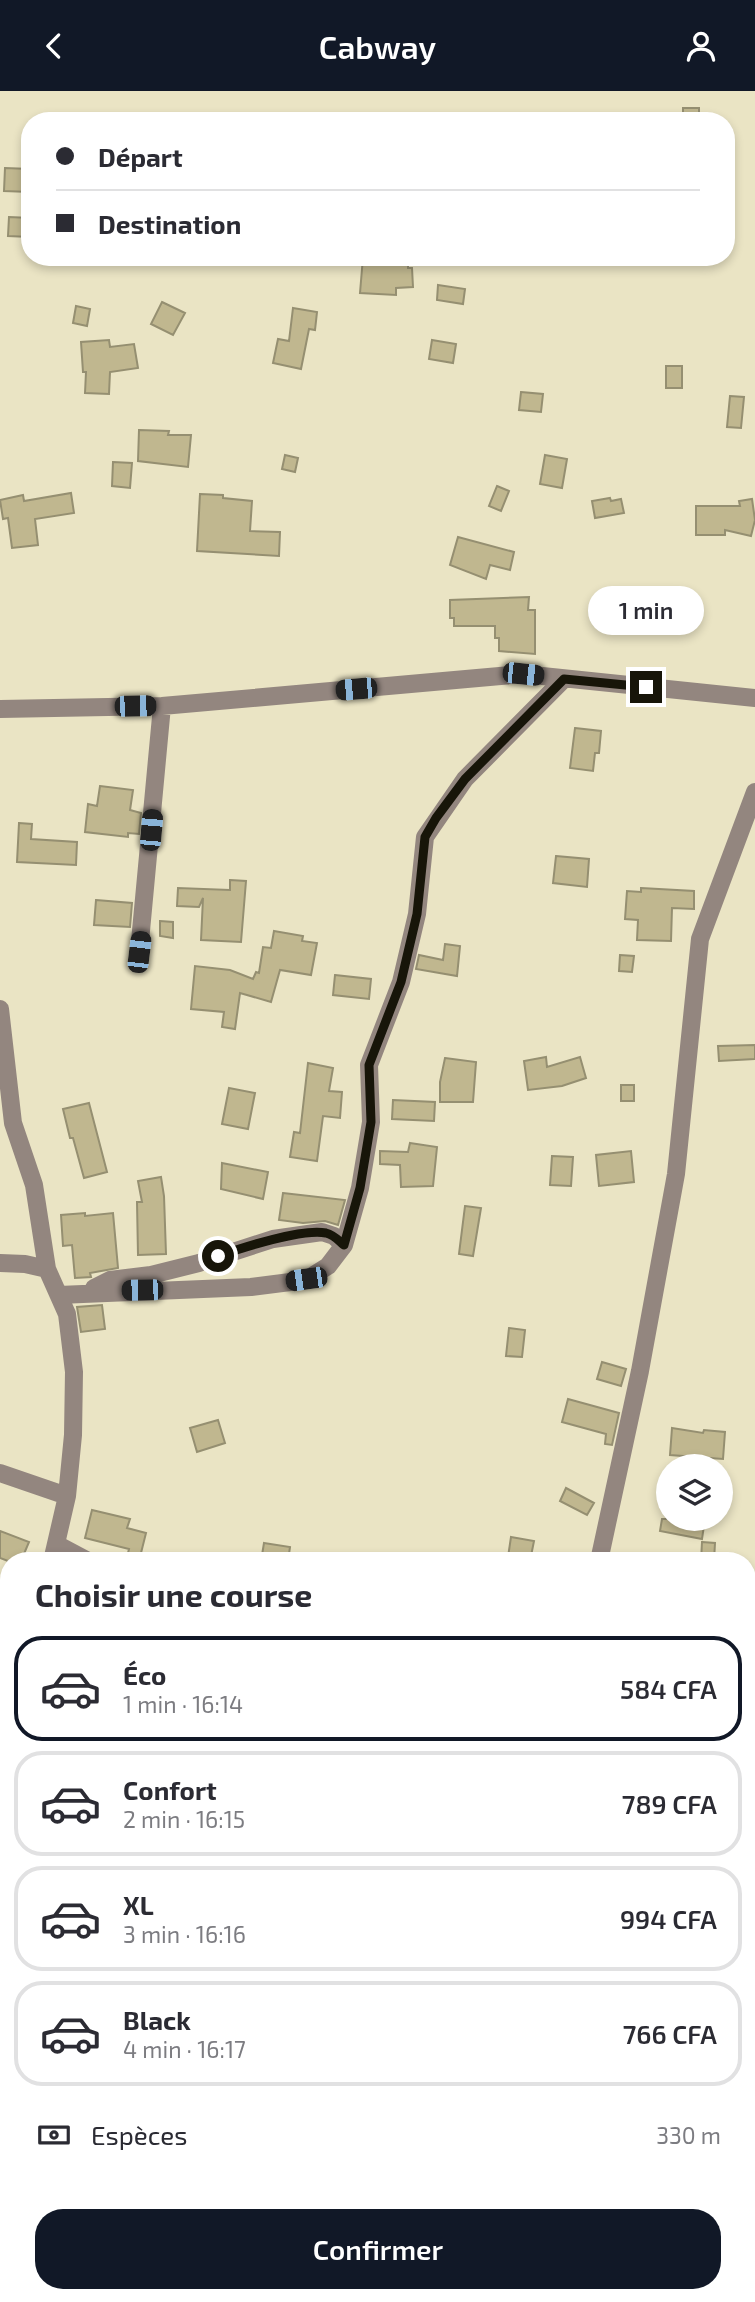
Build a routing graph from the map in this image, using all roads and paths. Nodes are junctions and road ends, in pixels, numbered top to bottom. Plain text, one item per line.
1 (564, 679) junction
2 (755, 698) edge
3 (162, 706) junction
4 (0, 709) edge
5 (755, 792) edge
6 (139, 952) dead end
7 (0, 1009) edge
8 (344, 1245) junction
9 (0, 1263) edge
10 (47, 1269) junction
11 (88, 1292) junction
12 (59, 1295) junction
13 (0, 1473) edge
14 (67, 1496) junction
15 (54, 1552) edge
16 (601, 1552) edge

1 - 2 street
1 - 3 street
1 - 8 street
3 - 4 street
3 - 6 street
5 - 16 street
7 - 10 street
8 - 11 street
8 - 11 street
9 - 10 street
10 - 12 street
11 - 12 street
12 - 14 street
13 - 14 street
14 - 15 street

